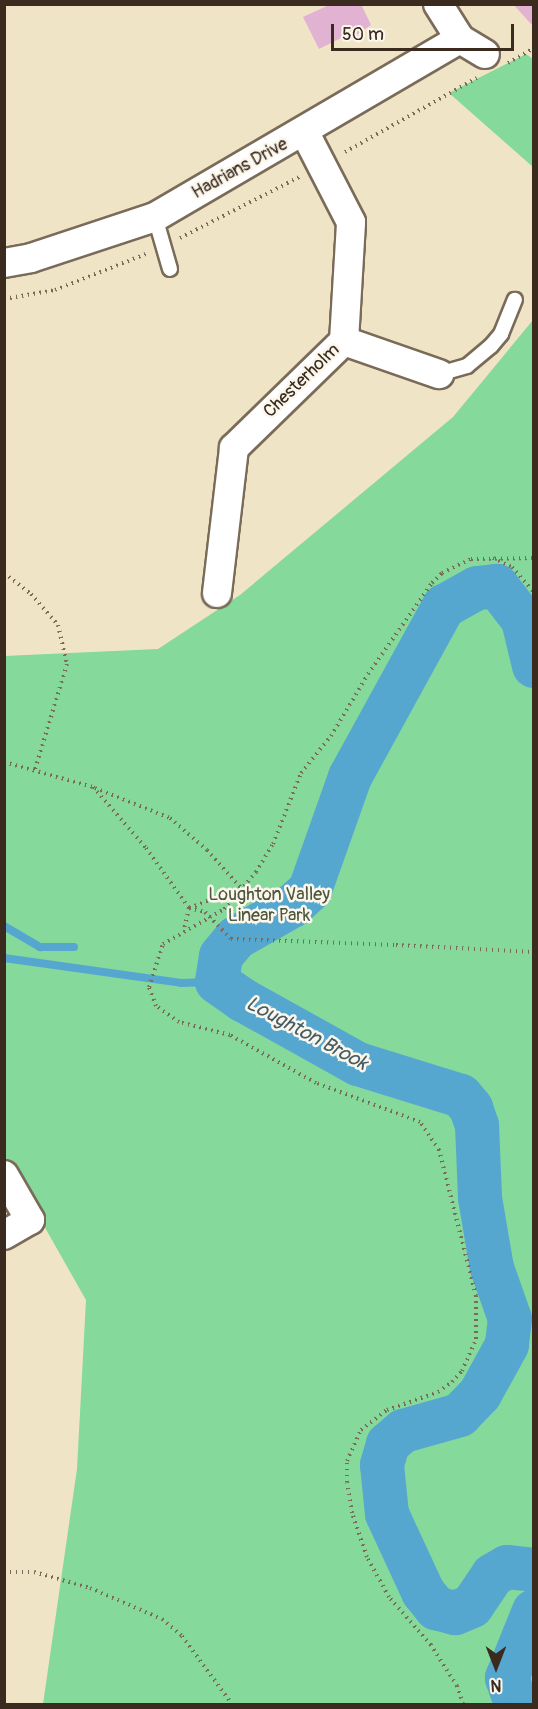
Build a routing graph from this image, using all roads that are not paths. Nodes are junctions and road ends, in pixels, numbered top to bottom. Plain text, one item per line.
1 (438, 4) edge
2 (460, 39) junction
3 (492, 64) road end
4 (305, 133) junction
5 (155, 218) junction
6 (4, 263) edge
7 (171, 269) dead end
8 (515, 300) dead end
9 (344, 341) junction
10 (439, 374) joint
11 (217, 593) dead end
12 (4, 1175) edge
13 (4, 1235) edge

1 - 2 street
2 - 3 street
2 - 4 street, Hadrians Drive
4 - 5 street, Hadrians Drive
4 - 9 street, Chesterholm
5 - 6 street, Hadrians Drive
5 - 7 lane
8 - 10 lane
9 - 10 street
9 - 11 street, Chesterholm
12 - 13 street

